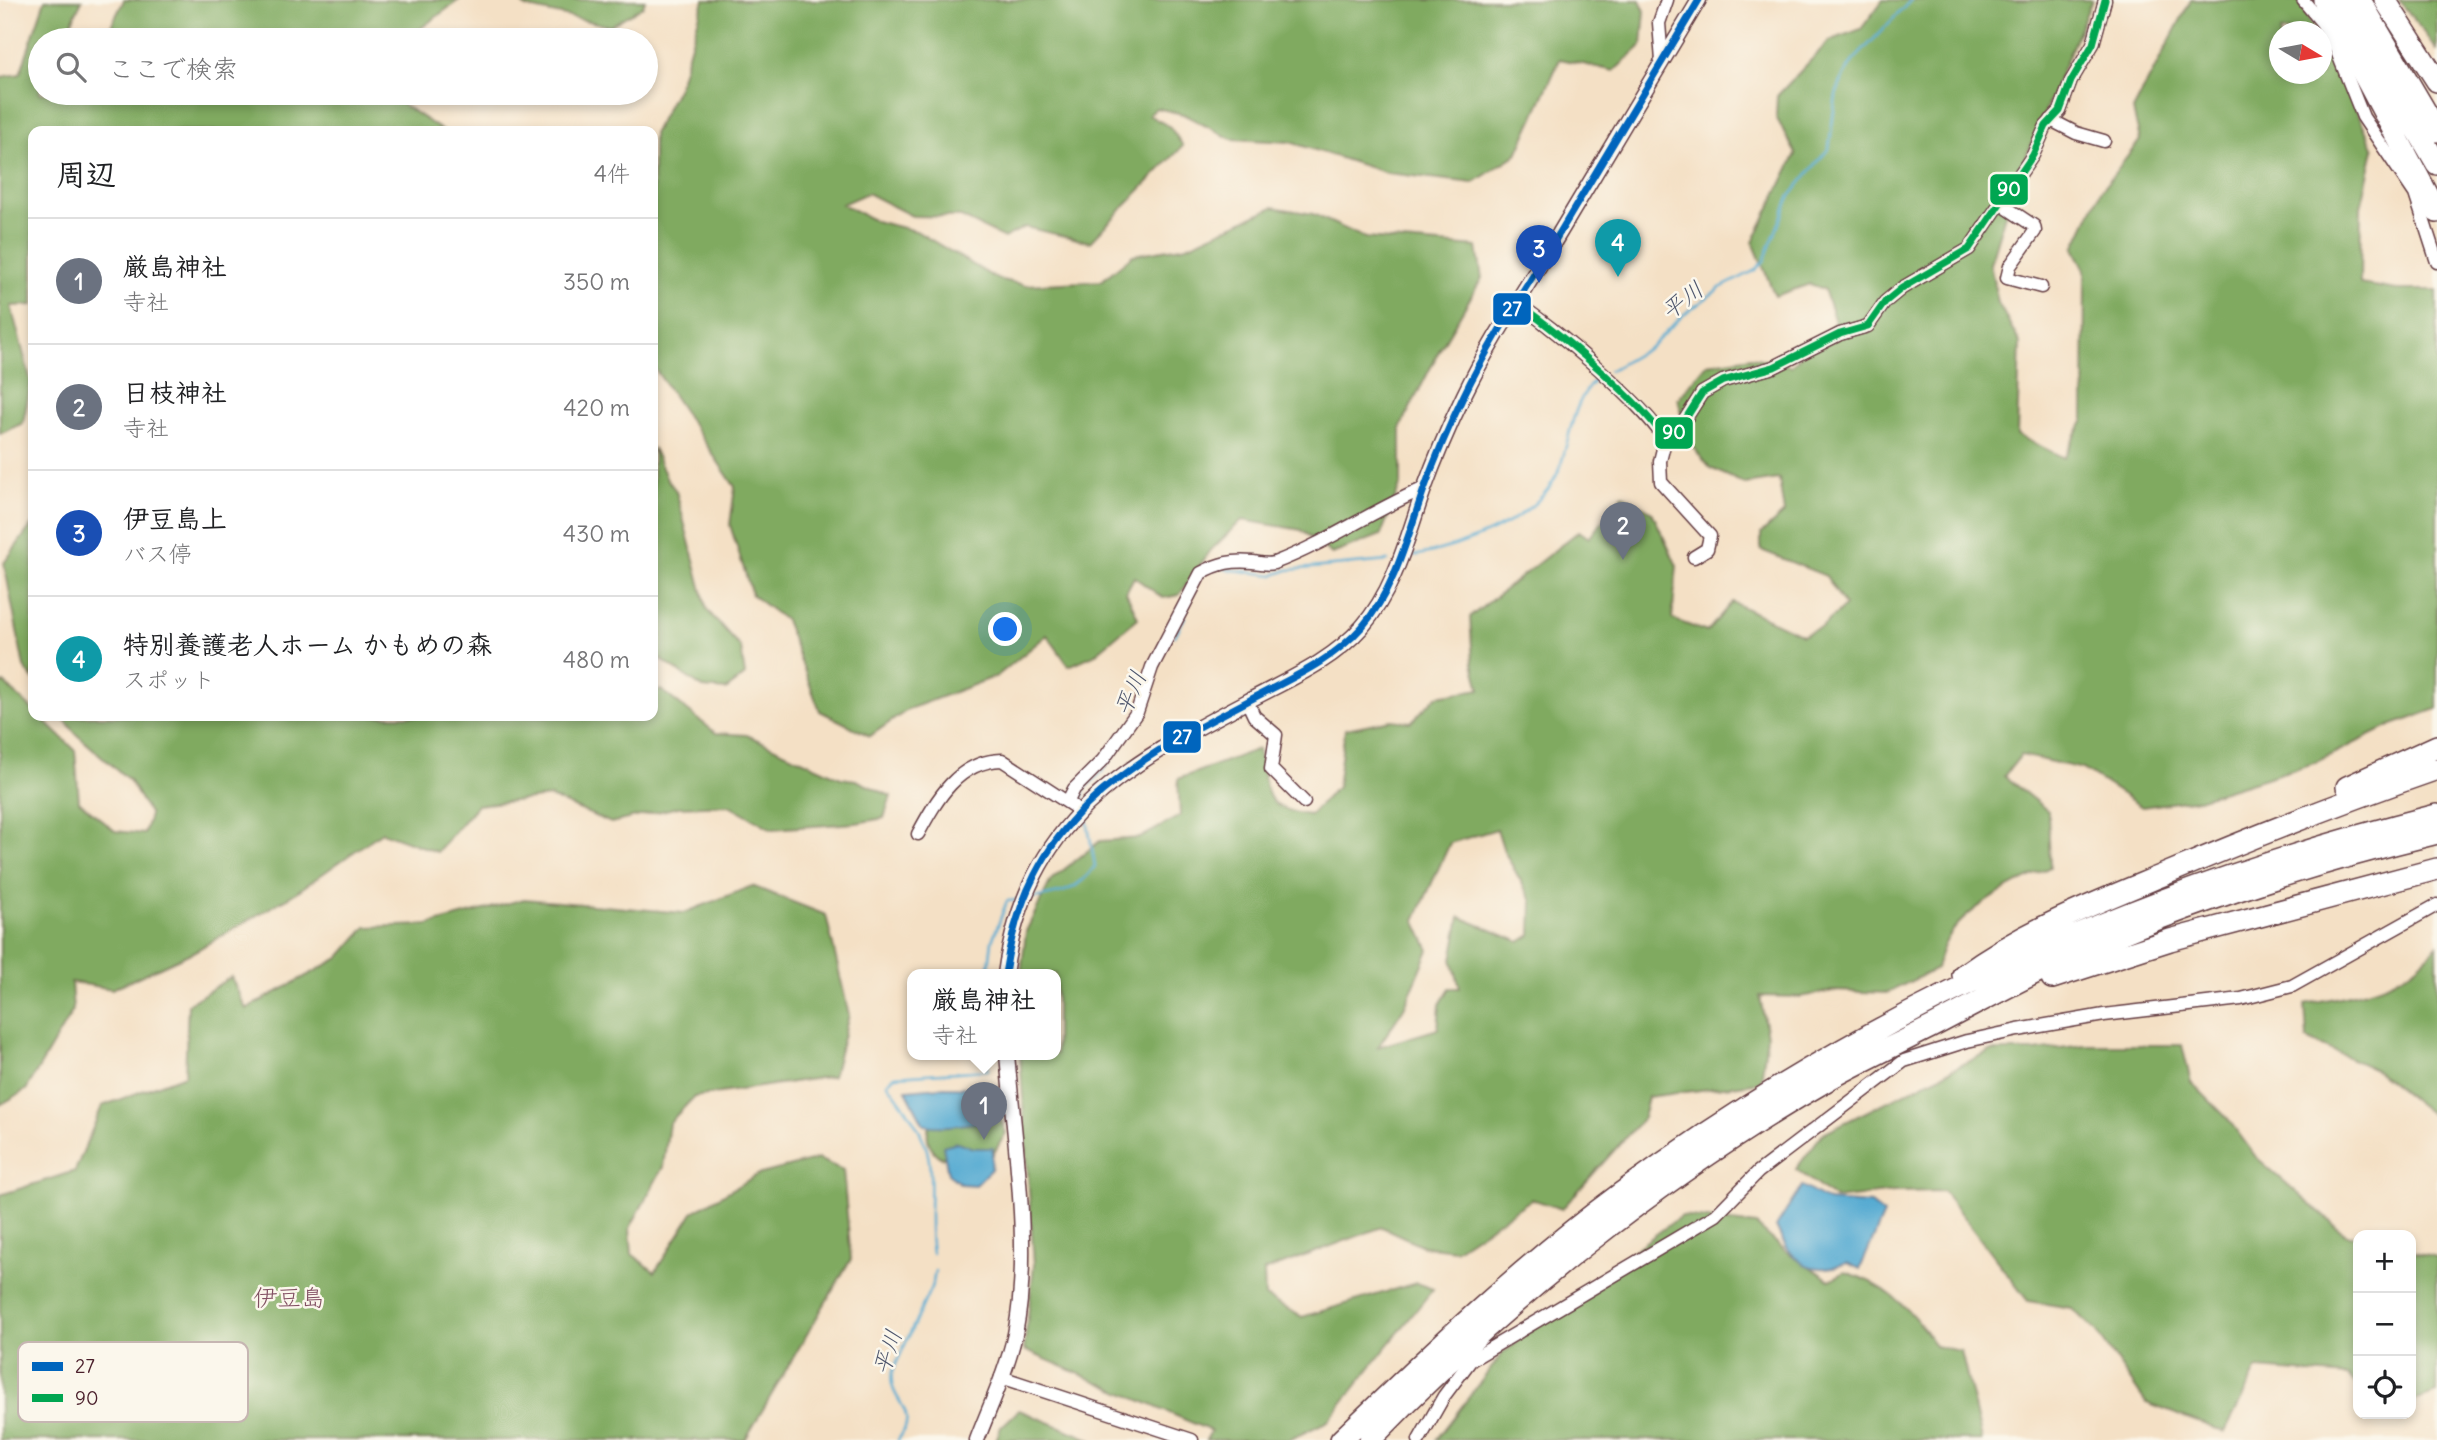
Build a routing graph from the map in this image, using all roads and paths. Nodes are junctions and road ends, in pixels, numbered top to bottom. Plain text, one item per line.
1 (1667, 0) edge
2 (1699, 0) edge
3 (2105, 0) edge
4 (2303, 0) edge
5 (2325, 0) edge
6 (2341, 0) edge
7 (2360, 0) edge
8 (2385, 0) edge
9 (1662, 61) junction
10 (2437, 81) edge
11 (2051, 120) junction
12 (2437, 131) edge
13 (2104, 141) dead end
14 (2437, 163) edge
15 (2002, 200) junction
16 (2437, 212) edge
17 (2437, 262) edge
18 (2041, 287) dead end
19 (1517, 304) junction
20 (1665, 441) junction
21 (1425, 488) junction
22 (1693, 557) dead end
23 (1247, 701) junction
24 (2437, 746) edge
25 (2437, 769) edge
26 (1304, 802) dead end
27 (1078, 807) junction
28 (2437, 815) edge
29 (2437, 833) edge
30 (918, 834) dead end
31 (2437, 869) edge
32 (2437, 881) edge
33 (2437, 905) edge
34 (2084, 908) junction
35 (2272, 914) junction
36 (1006, 969) edge
37 (1968, 1007) junction
38 (1007, 1060) edge
39 (1818, 1063) junction
40 (1000, 1377) junction
41 (976, 1440) edge
42 (1192, 1440) edge
43 (1341, 1440) edge
44 (1370, 1440) edge
45 (1419, 1440) edge

1 - 9 street
2 - 9 street
3 - 11 street
4 - 17 street
5 - 16 highway
6 - 14 highway
7 - 12 highway
8 - 10 highway
9 - 19 street
11 - 13 street
11 - 15 street
15 - 18 street
15 - 20 street
19 - 20 street
19 - 21 street
20 - 22 street
21 - 23 street
21 - 27 street
23 - 26 street
23 - 27 street
24 - 34 highway
25 - 34 highway
27 - 30 street
27 - 36 street
28 - 39 highway
29 - 37 highway
31 - 35 highway
32 - 35 highway
33 - 45 street
34 - 39 highway
35 - 37 highway
37 - 44 highway
38 - 40 street
39 - 43 highway
40 - 41 street
40 - 42 street

